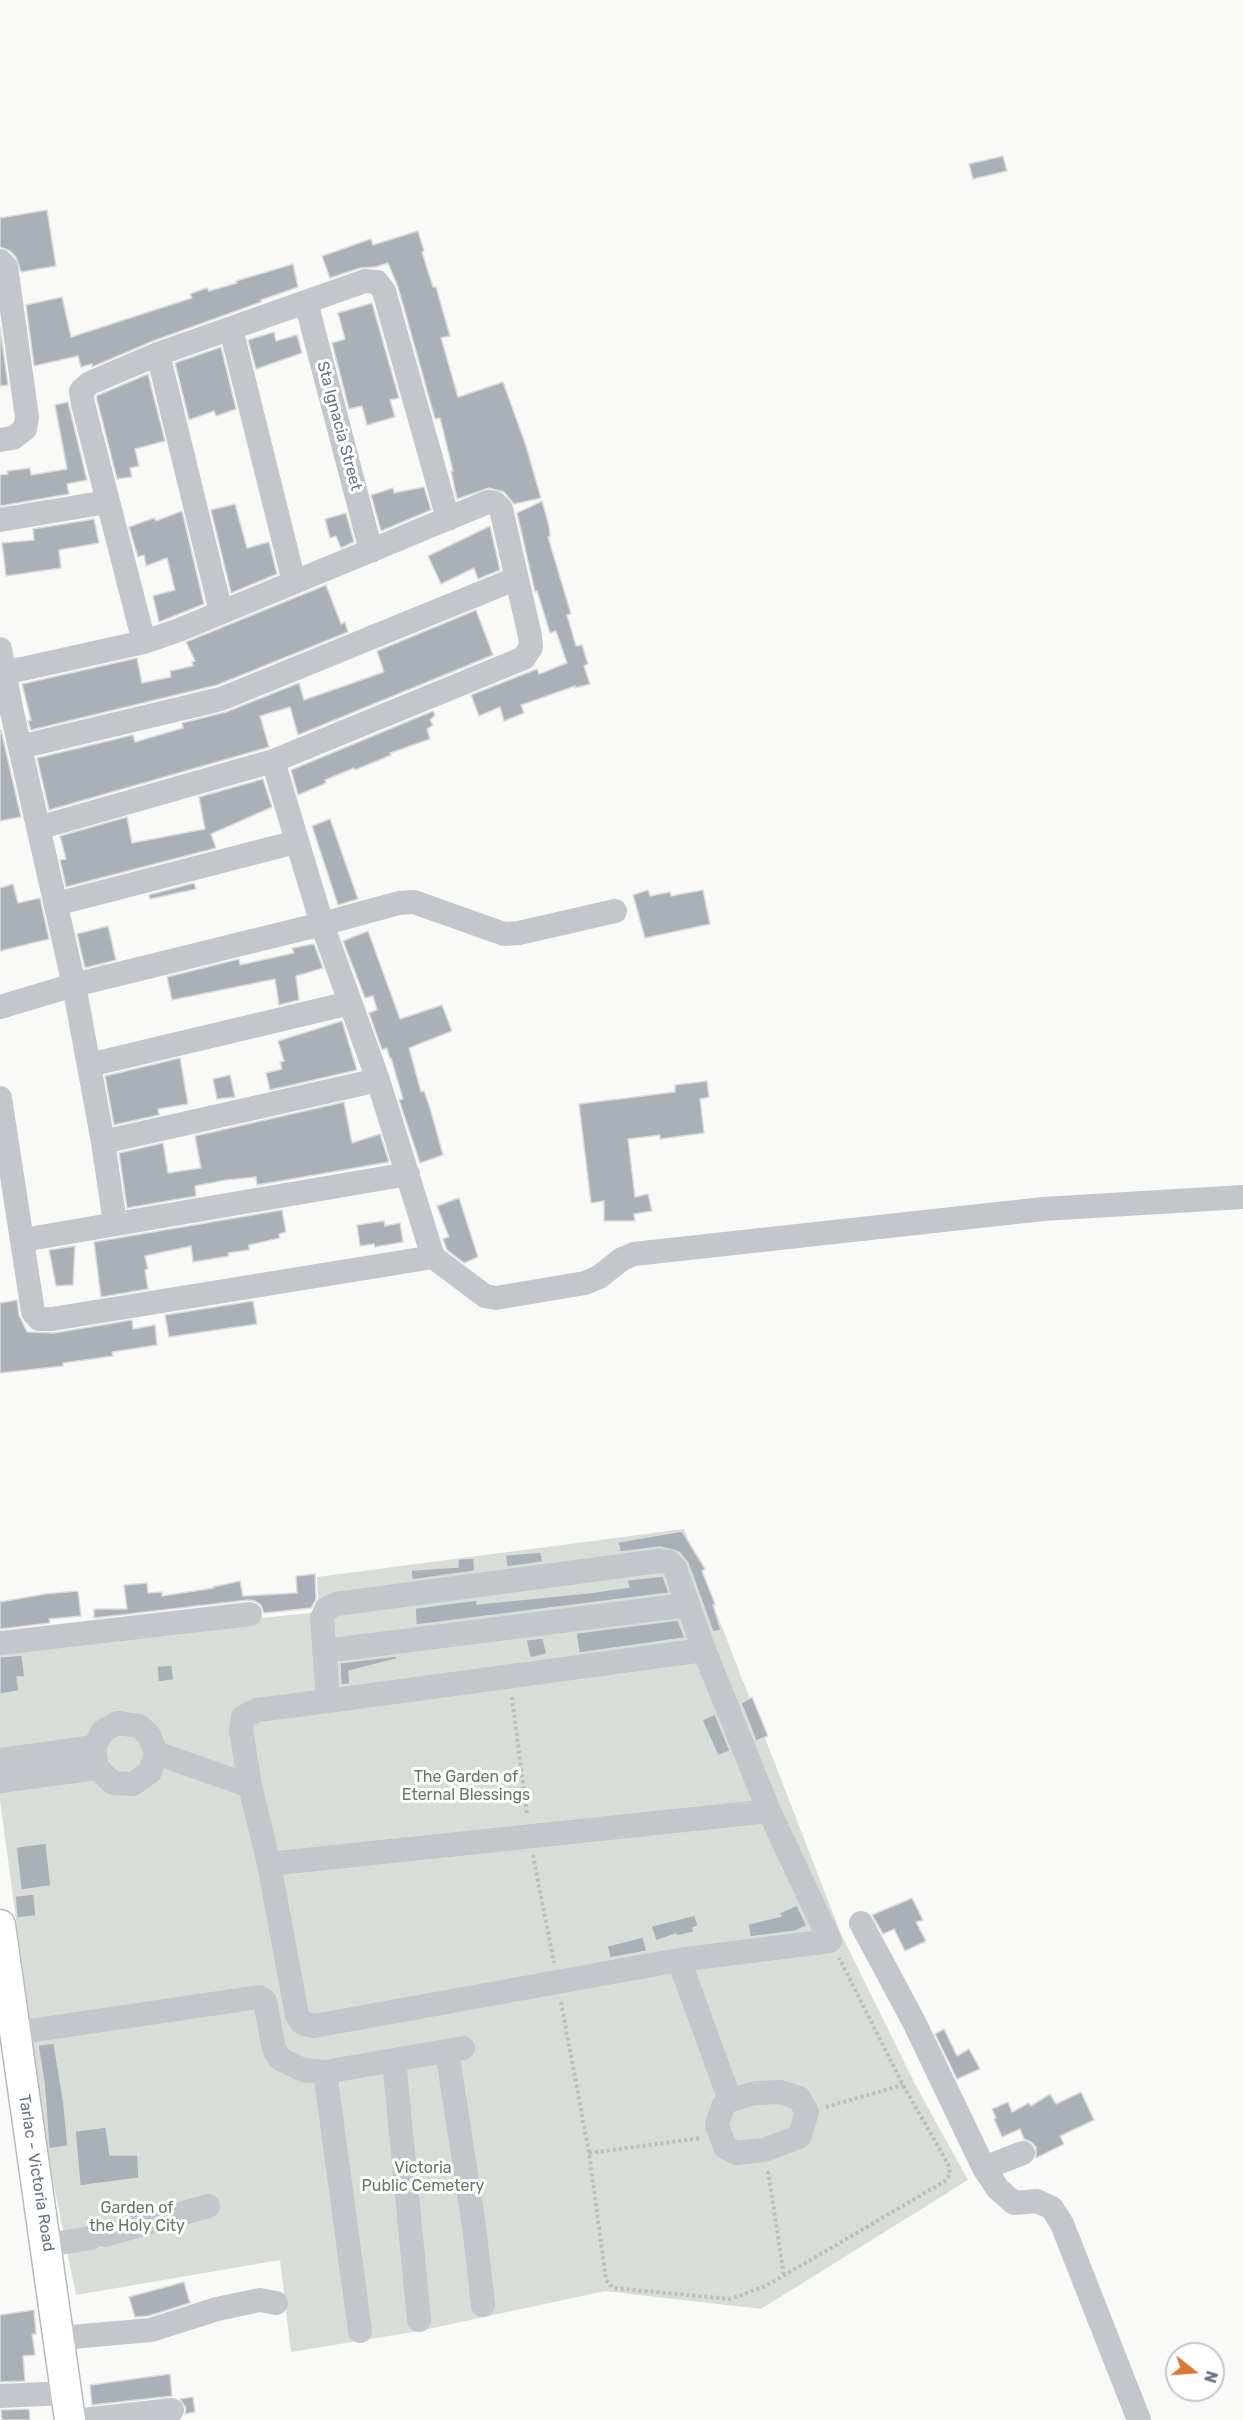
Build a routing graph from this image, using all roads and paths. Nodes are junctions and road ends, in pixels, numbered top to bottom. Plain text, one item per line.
1 (0, 261) edge
2 (306, 302) junction
3 (231, 329) junction
4 (8, 346) edge
5 (158, 354) junction
6 (0, 440) edge
7 (107, 502) junction
8 (448, 519) junction
9 (0, 520) edge
10 (371, 551) junction
11 (515, 579) junction
12 (294, 582) junction
13 (221, 612) junction
14 (144, 642) junction
15 (0, 649) edge
16 (4, 673) junction
17 (5, 709) edge
18 (20, 747) junction
19 (273, 761) junction
20 (38, 828) junction
21 (296, 842) junction
22 (56, 904) junction
23 (615, 911) dead end
24 (322, 924) junction
25 (74, 985) junction
26 (350, 1003) junction
27 (0, 1007) edge
28 (89, 1065) junction
29 (378, 1080) junction
30 (0, 1098) edge
31 (103, 1142) junction
32 (408, 1174) junction
33 (1243, 1197) edge
34 (115, 1223) junction
35 (23, 1240) junction
36 (434, 1257) junction
37 (687, 1605) junction
38 (250, 1614) dead end
39 (0, 1643) edge
40 (704, 1650) junction
41 (324, 1651) junction
42 (510, 1676) junction
43 (328, 1701) junction
44 (156, 1753) junction
45 (96, 1757) junction
46 (0, 1760) edge
47 (0, 1780) edge
48 (250, 1786) junction
49 (769, 1810) junction
50 (530, 1836) junction
51 (269, 1864) junction
52 (861, 1923) dead end
53 (0, 1925) edge
54 (830, 1941) junction
55 (679, 1960) junction
56 (558, 1982) junction
57 (15, 2033) junction
58 (394, 2060) junction
59 (325, 2072) junction
60 (903, 2085) junction
61 (730, 2100) junction
62 (807, 2112) junction
63 (720, 2136) junction
64 (764, 2150) junction
65 (589, 2153) junction
66 (1023, 2153) dead end
67 (984, 2168) junction
68 (208, 2206) dead end
69 (46, 2245) junction
70 (784, 2276) junction
71 (276, 2302) dead end
72 (483, 2305) dead end
73 (419, 2320) dead end
74 (360, 2331) dead end
75 (60, 2338) junction
76 (0, 2396) edge
77 (69, 2407) edge
78 (172, 2410) dead end
79 (83, 2420) edge
80 (1139, 2420) edge

1 - 4 street
2 - 3 street
2 - 8 street
2 - 10 street, Sta Ignacia Street
3 - 5 street
3 - 12 street
4 - 6 street
5 - 7 street
5 - 13 street
7 - 9 street
7 - 14 street
8 - 10 street
8 - 11 street
10 - 12 street
11 - 18 street
11 - 19 street
12 - 13 street
13 - 14 street
14 - 16 street
15 - 16 street
16 - 17 street
17 - 18 street
18 - 20 street
19 - 20 street
19 - 21 street
20 - 22 street
21 - 22 street
21 - 24 street
22 - 25 street
23 - 24 street
24 - 25 street
24 - 26 street
25 - 27 street
25 - 28 street
26 - 28 street
26 - 29 street
28 - 31 street
29 - 31 street
29 - 32 street
30 - 35 street
31 - 34 street
32 - 34 street
32 - 36 street
33 - 36 street
34 - 35 street
35 - 36 street
37 - 40 street
37 - 41 street
37 - 41 street
38 - 39 street
40 - 42 street
40 - 49 street
41 - 43 street
42 - 43 street
42 - 50 path
43 - 48 street
44 - 45 street
44 - 45 street
44 - 48 street
45 - 46 street
45 - 47 street
48 - 51 street
49 - 50 street
49 - 54 street
50 - 51 street
50 - 56 path
51 - 56 street
52 - 67 street
53 - 57 main road, Tarlac - Victoria Road
54 - 55 street
54 - 60 path
55 - 56 street
55 - 61 street
56 - 65 path
57 - 59 street
57 - 69 main road, Tarlac - Victoria Road
58 - 59 street
58 - 72 street
58 - 73 street
59 - 74 street
60 - 62 path
60 - 70 path
61 - 62 street
61 - 63 street
62 - 64 street
63 - 64 street
63 - 65 path
64 - 70 path
65 - 70 path
66 - 67 street
67 - 80 street
68 - 69 street
69 - 75 main road, Tarlac - Victoria Road
71 - 75 street
75 - 77 main road, Tarlac - Victoria Road
76 - 77 street
78 - 79 street

